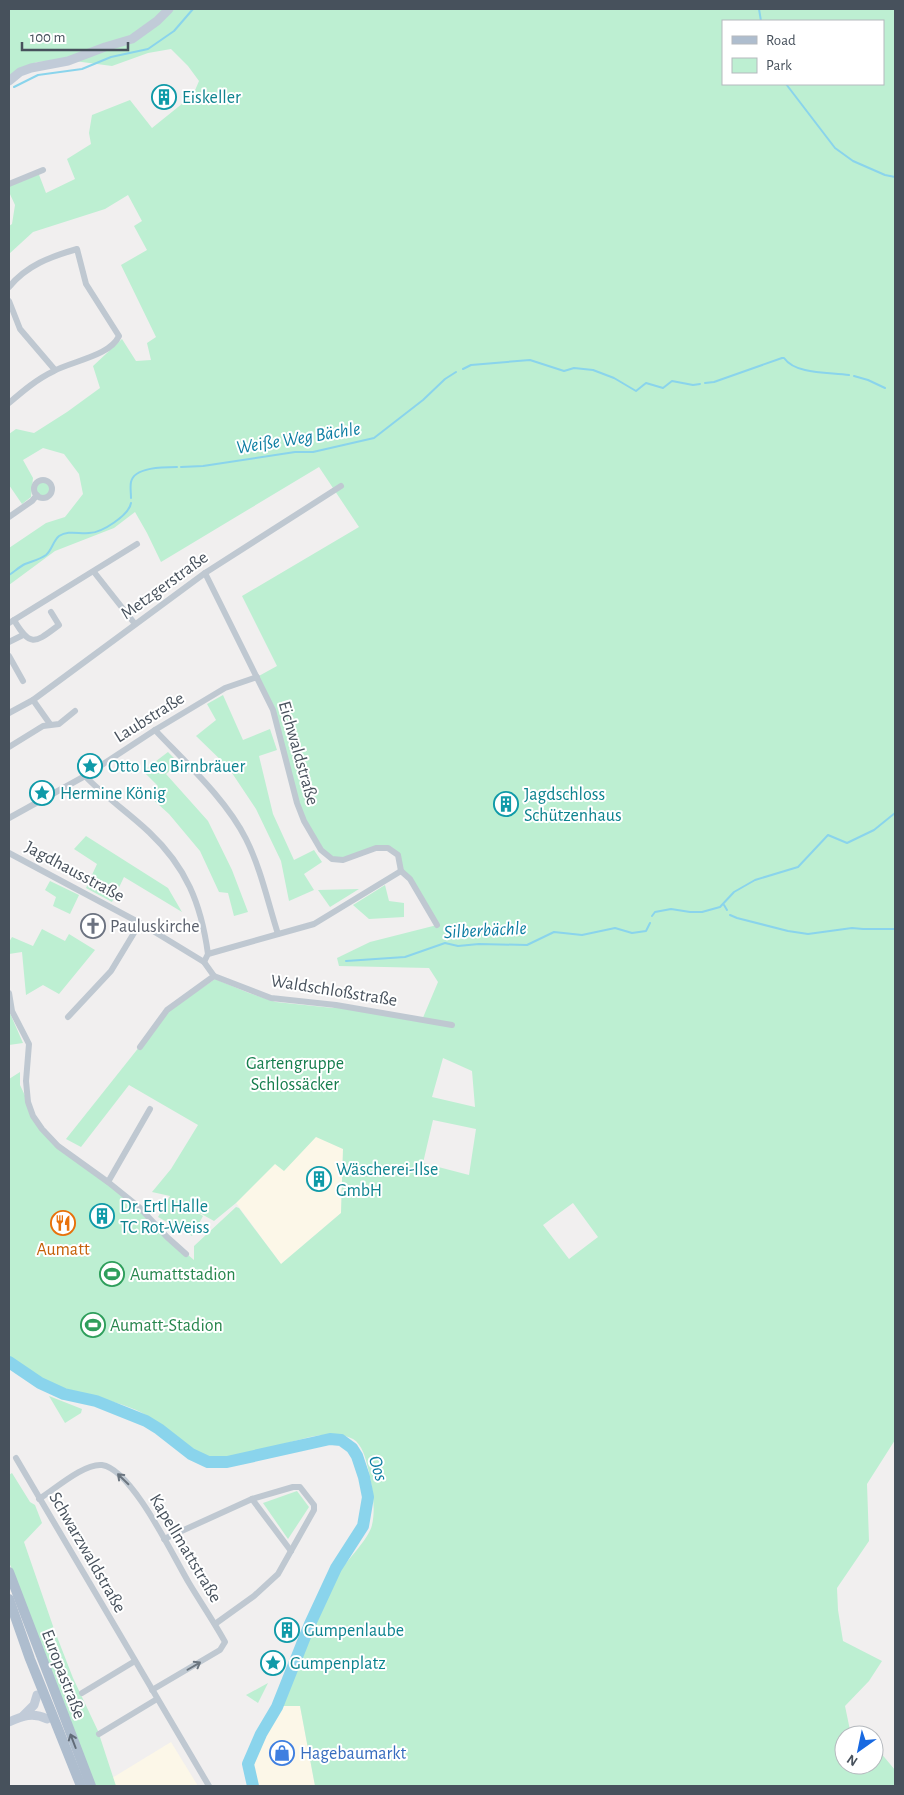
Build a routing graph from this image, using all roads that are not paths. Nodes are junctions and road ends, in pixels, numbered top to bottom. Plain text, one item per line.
1 (169, 9) edge
2 (9, 81) edge
3 (43, 170) dead end
4 (9, 184) edge
5 (9, 287) edge
6 (9, 301) edge
7 (55, 370) junction
8 (9, 403) edge
9 (341, 486) dead end
10 (37, 495) dead end
11 (9, 517) edge
12 (137, 544) dead end
13 (94, 572) junction
14 (205, 573) junction
15 (51, 612) dead end
16 (11, 621) edge
17 (135, 624) junction
18 (23, 635) junction
19 (9, 642) edge
20 (9, 656) edge
21 (257, 676) junction
22 (23, 682) dead end
23 (33, 700) junction
24 (75, 712) dead end
25 (9, 713) edge
26 (50, 724) junction
27 (155, 730) junction
28 (9, 748) edge
29 (85, 776) junction
30 (9, 818) edge
31 (9, 853) edge
32 (401, 871) junction
33 (140, 923) junction
34 (437, 925) dead end
35 (278, 934) junction
36 (208, 954) junction
37 (204, 962) junction
38 (214, 976) junction
39 (9, 994) edge
40 (68, 1017) dead end
41 (452, 1025) dead end
42 (140, 1046) dead end
43 (150, 1109) dead end
44 (108, 1182) junction
45 (186, 1254) dead end
46 (16, 1458) dead end
47 (39, 1499) junction
48 (252, 1499) junction
49 (164, 1538) junction
50 (290, 1551) junction
51 (9, 1572) edge
52 (9, 1598) edge
53 (215, 1624) junction
54 (30, 1659) junction
55 (135, 1661) junction
56 (152, 1690) junction
57 (82, 1692) dead end
58 (37, 1695) junction
59 (157, 1699) junction
60 (23, 1716) junction
61 (47, 1719) junction
62 (9, 1722) edge
63 (99, 1734) dead end
64 (80, 1786) edge
65 (91, 1786) edge
66 (209, 1786) edge

1 - 2 street
3 - 4 street
5 - 7 street
6 - 7 street
7 - 8 street
9 - 14 street, Metzgerstraße
10 - 11 street
12 - 13 street
13 - 16 street
13 - 17 street
14 - 17 street, Metzgerstraße
14 - 21 street, Eichwaldstraße
15 - 18 street
16 - 18 street
17 - 23 street, Metzgerstraße
18 - 19 street
20 - 22 street
21 - 27 street, Laubstraße
21 - 32 street, Eichwaldstraße
23 - 25 street, Metzgerstraße
23 - 26 street
24 - 26 street
26 - 28 street
27 - 29 street, Laubstraße
27 - 35 street
29 - 30 street, Laubstraße
29 - 36 street
31 - 33 street, Jagdhausstraße
32 - 34 street
32 - 35 street
33 - 37 street, Jagdhausstraße
33 - 40 street
35 - 36 street
36 - 37 street
37 - 38 street, Jagdhausstraße
38 - 41 street, Waldschloßstraße
38 - 42 street
39 - 44 street
43 - 44 street
44 - 45 street
46 - 47 street, Schwarzwaldstraße
49 -> 47 street, Kapellmattstraße
47 - 55 street, Schwarzwaldstraße
48 - 49 street
48 - 50 street
48 - 50 street
49 - 53 street, Kapellmattstraße
50 - 53 street
65 -> 51 main road, Europastraße
52 - 54 main road, Europastraße
56 -> 53 street, Kapellmattstraße
54 - 58 main road
54 - 64 main road, Europastraße
55 - 56 street, Schwarzwaldstraße
55 - 57 street
56 - 59 street, Schwarzwaldstraße
58 - 60 street
58 - 61 main road
59 - 63 street
59 - 66 street, Schwarzwaldstraße
60 - 61 street
60 - 62 street
61 - 64 main road

